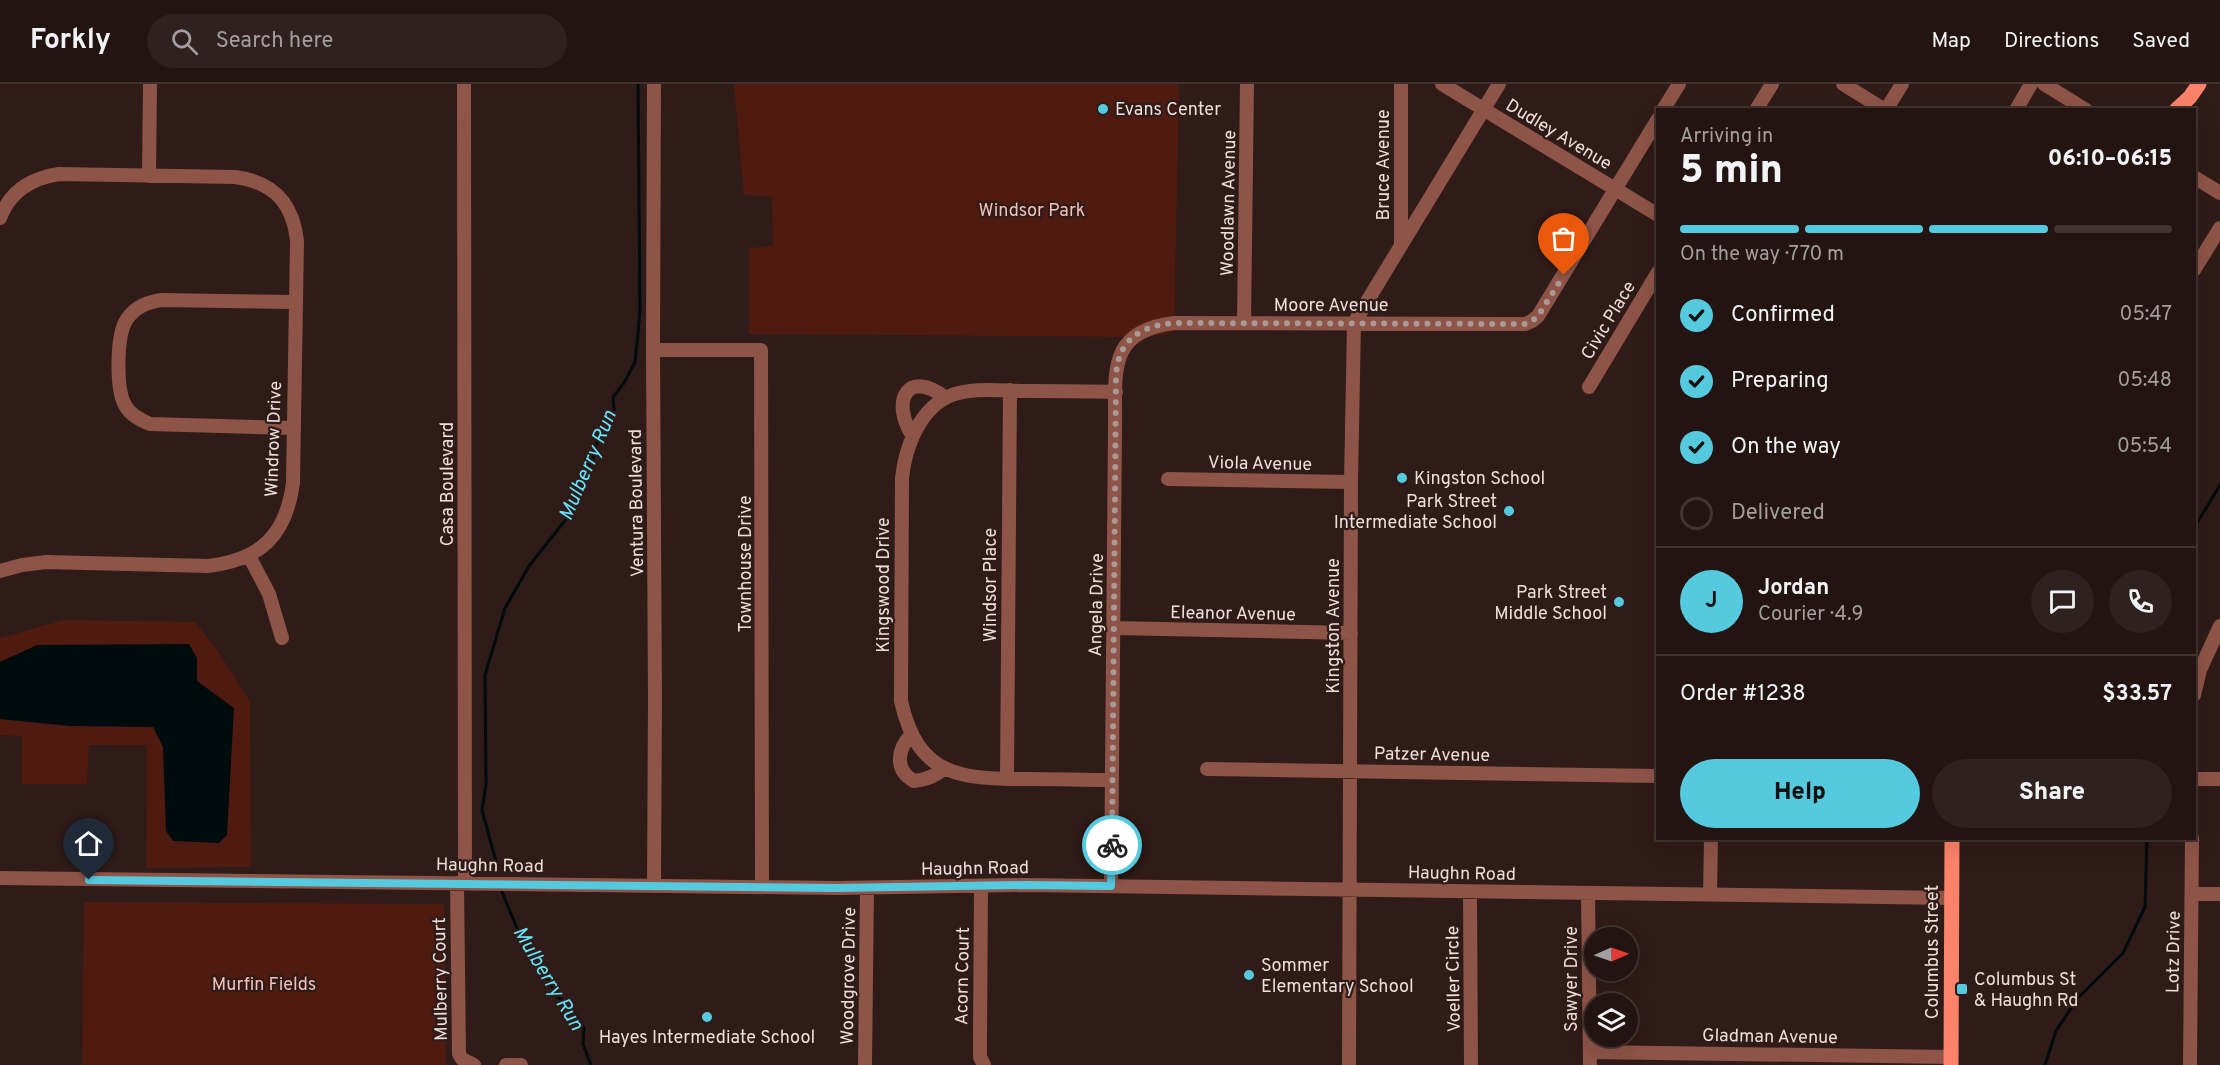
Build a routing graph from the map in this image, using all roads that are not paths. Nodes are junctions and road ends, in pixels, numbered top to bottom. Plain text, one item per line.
1 (150, 84) edge
2 (464, 84) edge
3 (654, 84) edge
4 (1247, 84) edge
5 (1401, 84) edge
6 (1442, 84) edge
7 (1499, 84) edge
8 (1679, 84) edge
9 (1772, 84) edge
10 (1843, 84) edge
11 (1902, 84) edge
12 (2031, 84) edge
13 (2044, 84) edge
14 (2199, 84) edge
15 (1664, 108) edge
16 (1757, 108) edge
17 (1883, 108) edge
18 (1887, 108) edge
19 (2017, 108) edge
20 (2083, 108) edge
21 (2178, 108) edge
22 (1484, 110) junction
23 (1656, 122) edge
24 (148, 176) junction
25 (2196, 178) edge
26 (1616, 188) junction
27 (2220, 193) edge
28 (1656, 214) edge
29 (0, 218) edge
30 (2220, 228) edge
31 (1401, 246) junction
32 (2196, 267) edge
33 (1656, 275) edge
34 (296, 302) junction
35 (1244, 323) junction
36 (1354, 323) junction
37 (1139, 332) joint
38 (652, 350) junction
39 (1589, 387) dead end
40 (1010, 390) junction
41 (1116, 392) junction
42 (946, 398) junction
43 (293, 428) junction
44 (912, 435) junction
45 (1168, 479) dead end
46 (1351, 482) junction
47 (249, 555) junction
48 (1, 569) edge
49 (2220, 626) edge
50 (1114, 628) junction
51 (1351, 633) junction
52 (282, 638) dead end
53 (2196, 687) edge
54 (912, 734) junction
55 (944, 768) junction
56 (1207, 769) dead end
57 (1350, 771) junction
58 (1656, 776) edge
59 (1007, 779) junction
60 (2196, 779) edge
61 (2220, 779) edge
62 (1112, 780) junction
63 (1711, 840) edge
64 (1952, 840) edge
65 (2192, 840) edge
66 (0, 878) edge
67 (461, 883) junction
68 (654, 885) junction
69 (981, 886) junction
70 (1111, 886) junction
71 (762, 887) junction
72 (867, 888) junction
73 (1350, 890) junction
74 (1470, 892) junction
75 (1588, 893) junction
76 (2192, 894) junction
77 (2220, 894) edge
78 (1710, 895) junction
79 (1951, 898) junction
80 (1590, 1059) edge
81 (1951, 1061) edge
82 (474, 1065) edge
83 (506, 1065) edge
84 (521, 1065) edge
85 (865, 1065) edge
86 (984, 1065) edge
87 (1349, 1065) edge
88 (1471, 1065) edge
89 (2190, 1065) edge

1 - 24 street
2 - 67 street, Casa Boulevard
3 - 38 street, Ventura Boulevard
4 - 35 street, Woodlawn Avenue
5 - 31 street, Bruce Avenue
6 - 22 street, Dudley Avenue
7 - 22 street
8 - 15 street
9 - 16 street
10 - 17 street
11 - 18 street
12 - 19 street
13 - 20 street
14 - 21 main road
22 - 26 street, Dudley Avenue
22 - 31 street
23 - 26 street
24 - 29 street, Windrow Drive
24 - 34 street, Windrow Drive
25 - 27 street
26 - 28 street, Dudley Avenue
26 - 36 street, Moore Avenue
30 - 32 street
31 - 36 street
33 - 39 street, Civic Place
34 - 43 street, Windrow Drive
34 - 43 street
35 - 36 street, Moore Avenue
35 - 37 street, Moore Avenue
36 - 46 street, Kingston Avenue
37 - 41 street, Angela Drive
38 - 68 street, Ventura Boulevard
38 - 71 street, Townhouse Drive
40 - 41 street
40 - 42 street
40 - 59 street, Windsor Place
41 - 50 street, Angela Drive
42 - 44 street, Kingswood Drive
42 - 44 street
43 - 47 street, Windrow Drive
44 - 54 street, Kingswood Drive
45 - 46 street, Viola Avenue
46 - 51 street, Kingston Avenue
47 - 48 street, Windrow Drive
47 - 52 street
49 - 53 street
50 - 51 street, Eleanor Avenue
50 - 62 street, Angela Drive
51 - 57 street, Kingston Avenue
54 - 55 street, Kingswood Drive
54 - 55 street
55 - 59 street, Kingswood Drive
56 - 57 street, Patzer Avenue
57 - 58 street, Patzer Avenue
57 - 73 street, Kingston Avenue
59 - 62 street, Kingswood Drive
60 - 61 street
62 - 70 street, Angela Drive
63 - 78 street
64 - 79 main road, Columbus Street
65 - 76 street, Lotz Drive
66 - 67 street, Haughn Road
67 - 68 street, Haughn Road
67 - 82 street, Mulberry Court
68 - 71 street, Haughn Road
69 - 70 street, Haughn Road
69 - 72 street, Haughn Road
69 - 86 street, Acorn Court
70 - 73 street, Haughn Road
71 - 72 street, Haughn Road
72 - 85 street, Woodgrove Drive
73 - 74 street, Haughn Road
73 - 87 street, Kingston Avenue
74 - 75 street, Haughn Road
74 - 88 street, Voeller Circle
75 - 78 street, Haughn Road
75 - 80 street, Sawyer Drive
76 - 77 street
76 - 89 street, Lotz Drive
78 - 79 street, Haughn Road
79 - 81 main road, Columbus Street
80 - 81 street, Gladman Avenue
83 - 84 street

